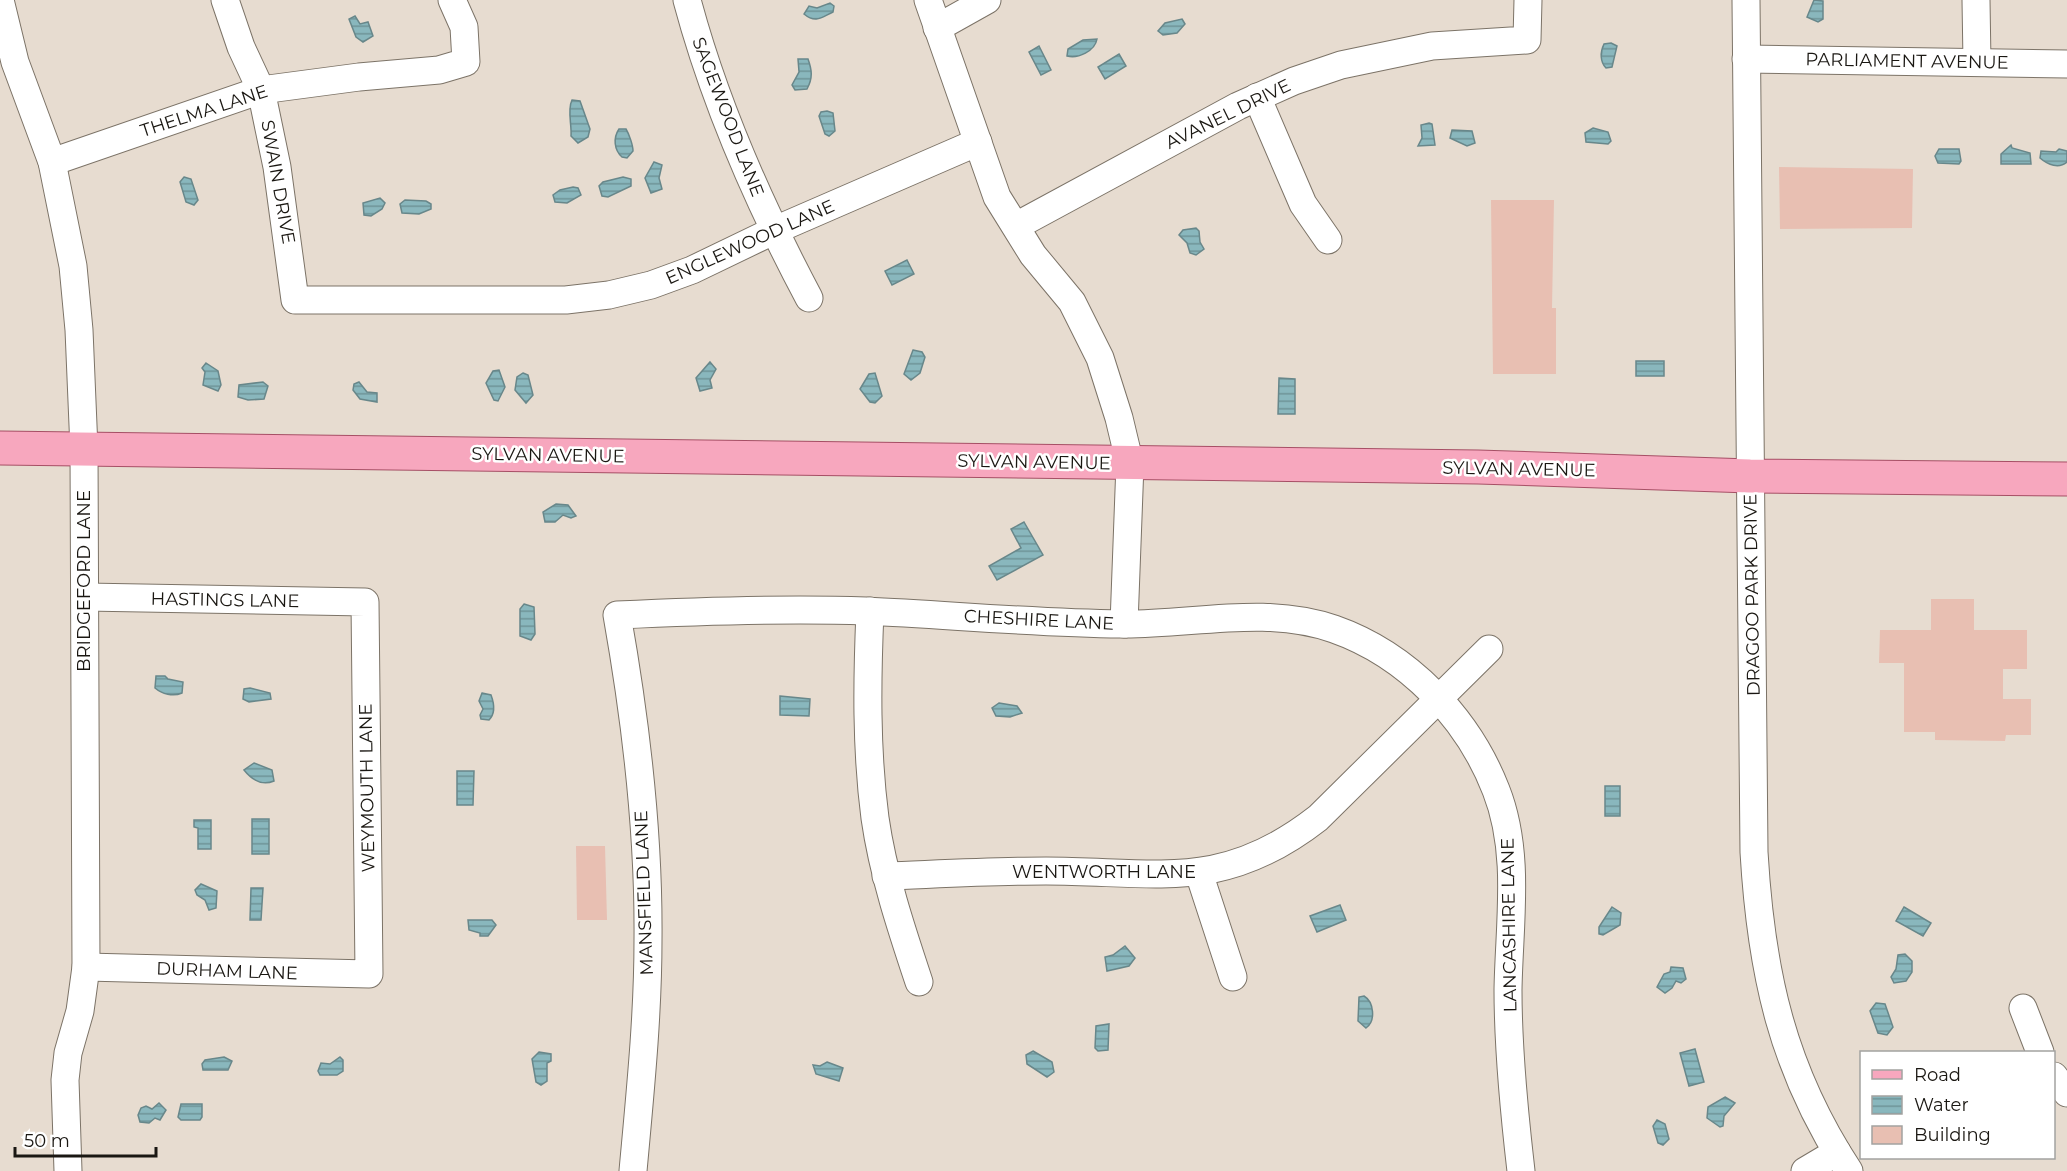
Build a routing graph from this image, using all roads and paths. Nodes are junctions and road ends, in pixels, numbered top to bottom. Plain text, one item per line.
1 (0, 0) edge
2 (225, 0) edge
3 (452, 0) edge
4 (687, 0) edge
5 (927, 0) edge
6 (987, 0) edge
7 (1528, 0) edge
8 (1746, 0) edge
9 (1976, 0) edge
10 (937, 28) junction
11 (1746, 59) junction
12 (1977, 62) junction
13 (2067, 63) edge
14 (261, 90) junction
15 (1257, 97) junction
16 (978, 142) junction
17 (52, 162) junction
18 (1016, 226) junction
19 (773, 231) junction
20 (1328, 240) dead end
21 (809, 298) dead end
22 (295, 300) joint
23 (0, 448) edge
24 (84, 449) junction
25 (1130, 464) junction
26 (1750, 476) junction
27 (2067, 479) edge
28 (85, 597) junction
29 (365, 602) joint
30 (870, 611) junction
31 (617, 615) joint
32 (1124, 624) junction
33 (1489, 648) dead end
34 (1438, 698) junction
35 (1199, 873) junction
36 (886, 876) junction
37 (86, 967) junction
38 (369, 974) joint
39 (1233, 977) dead end
40 (919, 982) dead end
41 (2023, 1008) dead end
42 (2039, 1051) edge
43 (2055, 1077) edge
44 (2067, 1093) edge
45 (1843, 1162) edge
46 (68, 1171) edge
47 (633, 1171) edge
48 (1521, 1171) edge
49 (1805, 1171) edge

1 - 17 street, BRIDGEFORD LANE
2 - 14 street, SWAIN DRIVE
3 - 14 street, THELMA LANE
4 - 19 street, SAGEWOOD LANE
5 - 10 street
6 - 10 street
7 - 15 street, AVANEL DRIVE
8 - 11 street, DRAGOO PARK DRIVE
9 - 12 street
10 - 16 street
11 - 12 street, PARLIAMENT AVENUE
11 - 26 street, DRAGOO PARK DRIVE
12 - 13 street, PARLIAMENT AVENUE
14 - 17 street, THELMA LANE
14 - 22 street, SWAIN DRIVE
15 - 18 street, AVANEL DRIVE
15 - 20 street
16 - 18 street
16 - 19 street, ENGLEWOOD LANE
17 - 24 street, BRIDGEFORD LANE
18 - 25 street
19 - 21 street, SAGEWOOD LANE
19 - 22 street, ENGLEWOOD LANE
23 - 24 main road, SYLVAN AVENUE
24 - 25 main road, SYLVAN AVENUE
24 - 28 street, BRIDGEFORD LANE
25 - 26 main road, SYLVAN AVENUE
25 - 32 street
26 - 27 main road, SYLVAN AVENUE
26 - 45 street, DRAGOO PARK DRIVE
28 - 29 street, HASTINGS LANE
28 - 37 street, BRIDGEFORD LANE
29 - 38 street, WEYMOUTH LANE
30 - 31 street, CHESHIRE LANE
30 - 32 street, CHESHIRE LANE
30 - 36 street
31 - 47 street, MANSFIELD LANE
32 - 34 street, CHESHIRE LANE
33 - 34 street, WENTWORTH LANE
34 - 35 street, WENTWORTH LANE
34 - 48 street, LANCASHIRE LANE
35 - 36 street, WENTWORTH LANE
35 - 39 street
36 - 40 street
37 - 38 street, DURHAM LANE
37 - 46 street, BRIDGEFORD LANE
41 - 42 street
43 - 44 street
45 - 49 street

